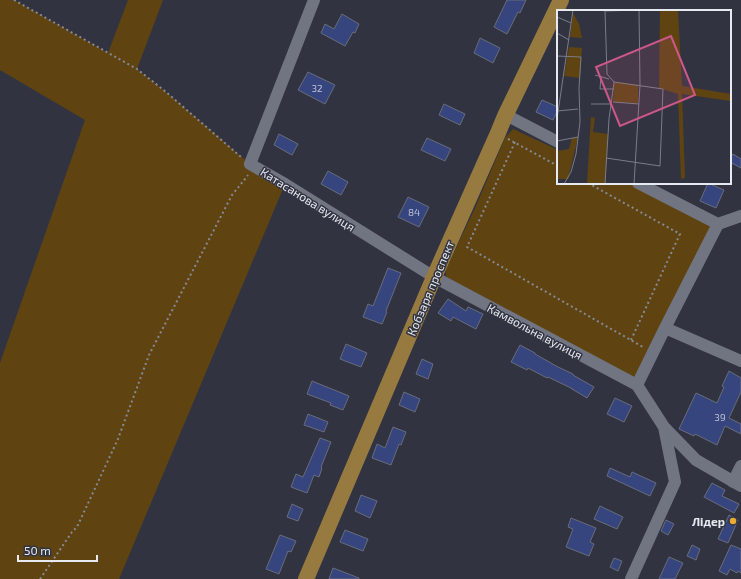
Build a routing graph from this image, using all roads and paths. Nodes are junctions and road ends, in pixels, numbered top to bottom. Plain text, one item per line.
1 (14, 0) edge
2 (314, 0) edge
3 (561, 0) edge
4 (506, 115) junction
5 (505, 138) dead end
6 (557, 141) edge
7 (515, 142) junction
8 (557, 165) edge
9 (253, 166) junction
10 (590, 184) edge
11 (640, 184) edge
12 (741, 216) edge
13 (718, 224) junction
14 (434, 278) junction
15 (665, 328) junction
16 (631, 340) junction
17 (653, 352) junction
18 (741, 361) edge
19 (637, 385) junction
20 (664, 427) junction
21 (741, 466) edge
22 (737, 484) edge
23 (741, 495) edge
24 (40, 579) edge
25 (306, 579) edge
26 (631, 579) edge

1 - 9 path
2 - 9 street, Катасанова вулиця
3 - 4 main road, Кобзаря проспект
4 - 6 street
4 - 14 main road, Кобзаря проспект
5 - 7 path
7 - 8 path
7 - 16 path
9 - 14 street, Катасанова вулиця
9 - 24 path
10 - 16 path
11 - 13 street
12 - 13 street
13 - 15 street
14 - 19 street, Камвольна вулиця
14 - 25 main road, Кобзаря проспект
15 - 17 street
15 - 18 street
16 - 17 path
17 - 19 street
19 - 20 street, Камвольна вулиця
20 - 22 street
20 - 26 street, Камвольна вулиця
21 - 22 street
22 - 23 street

